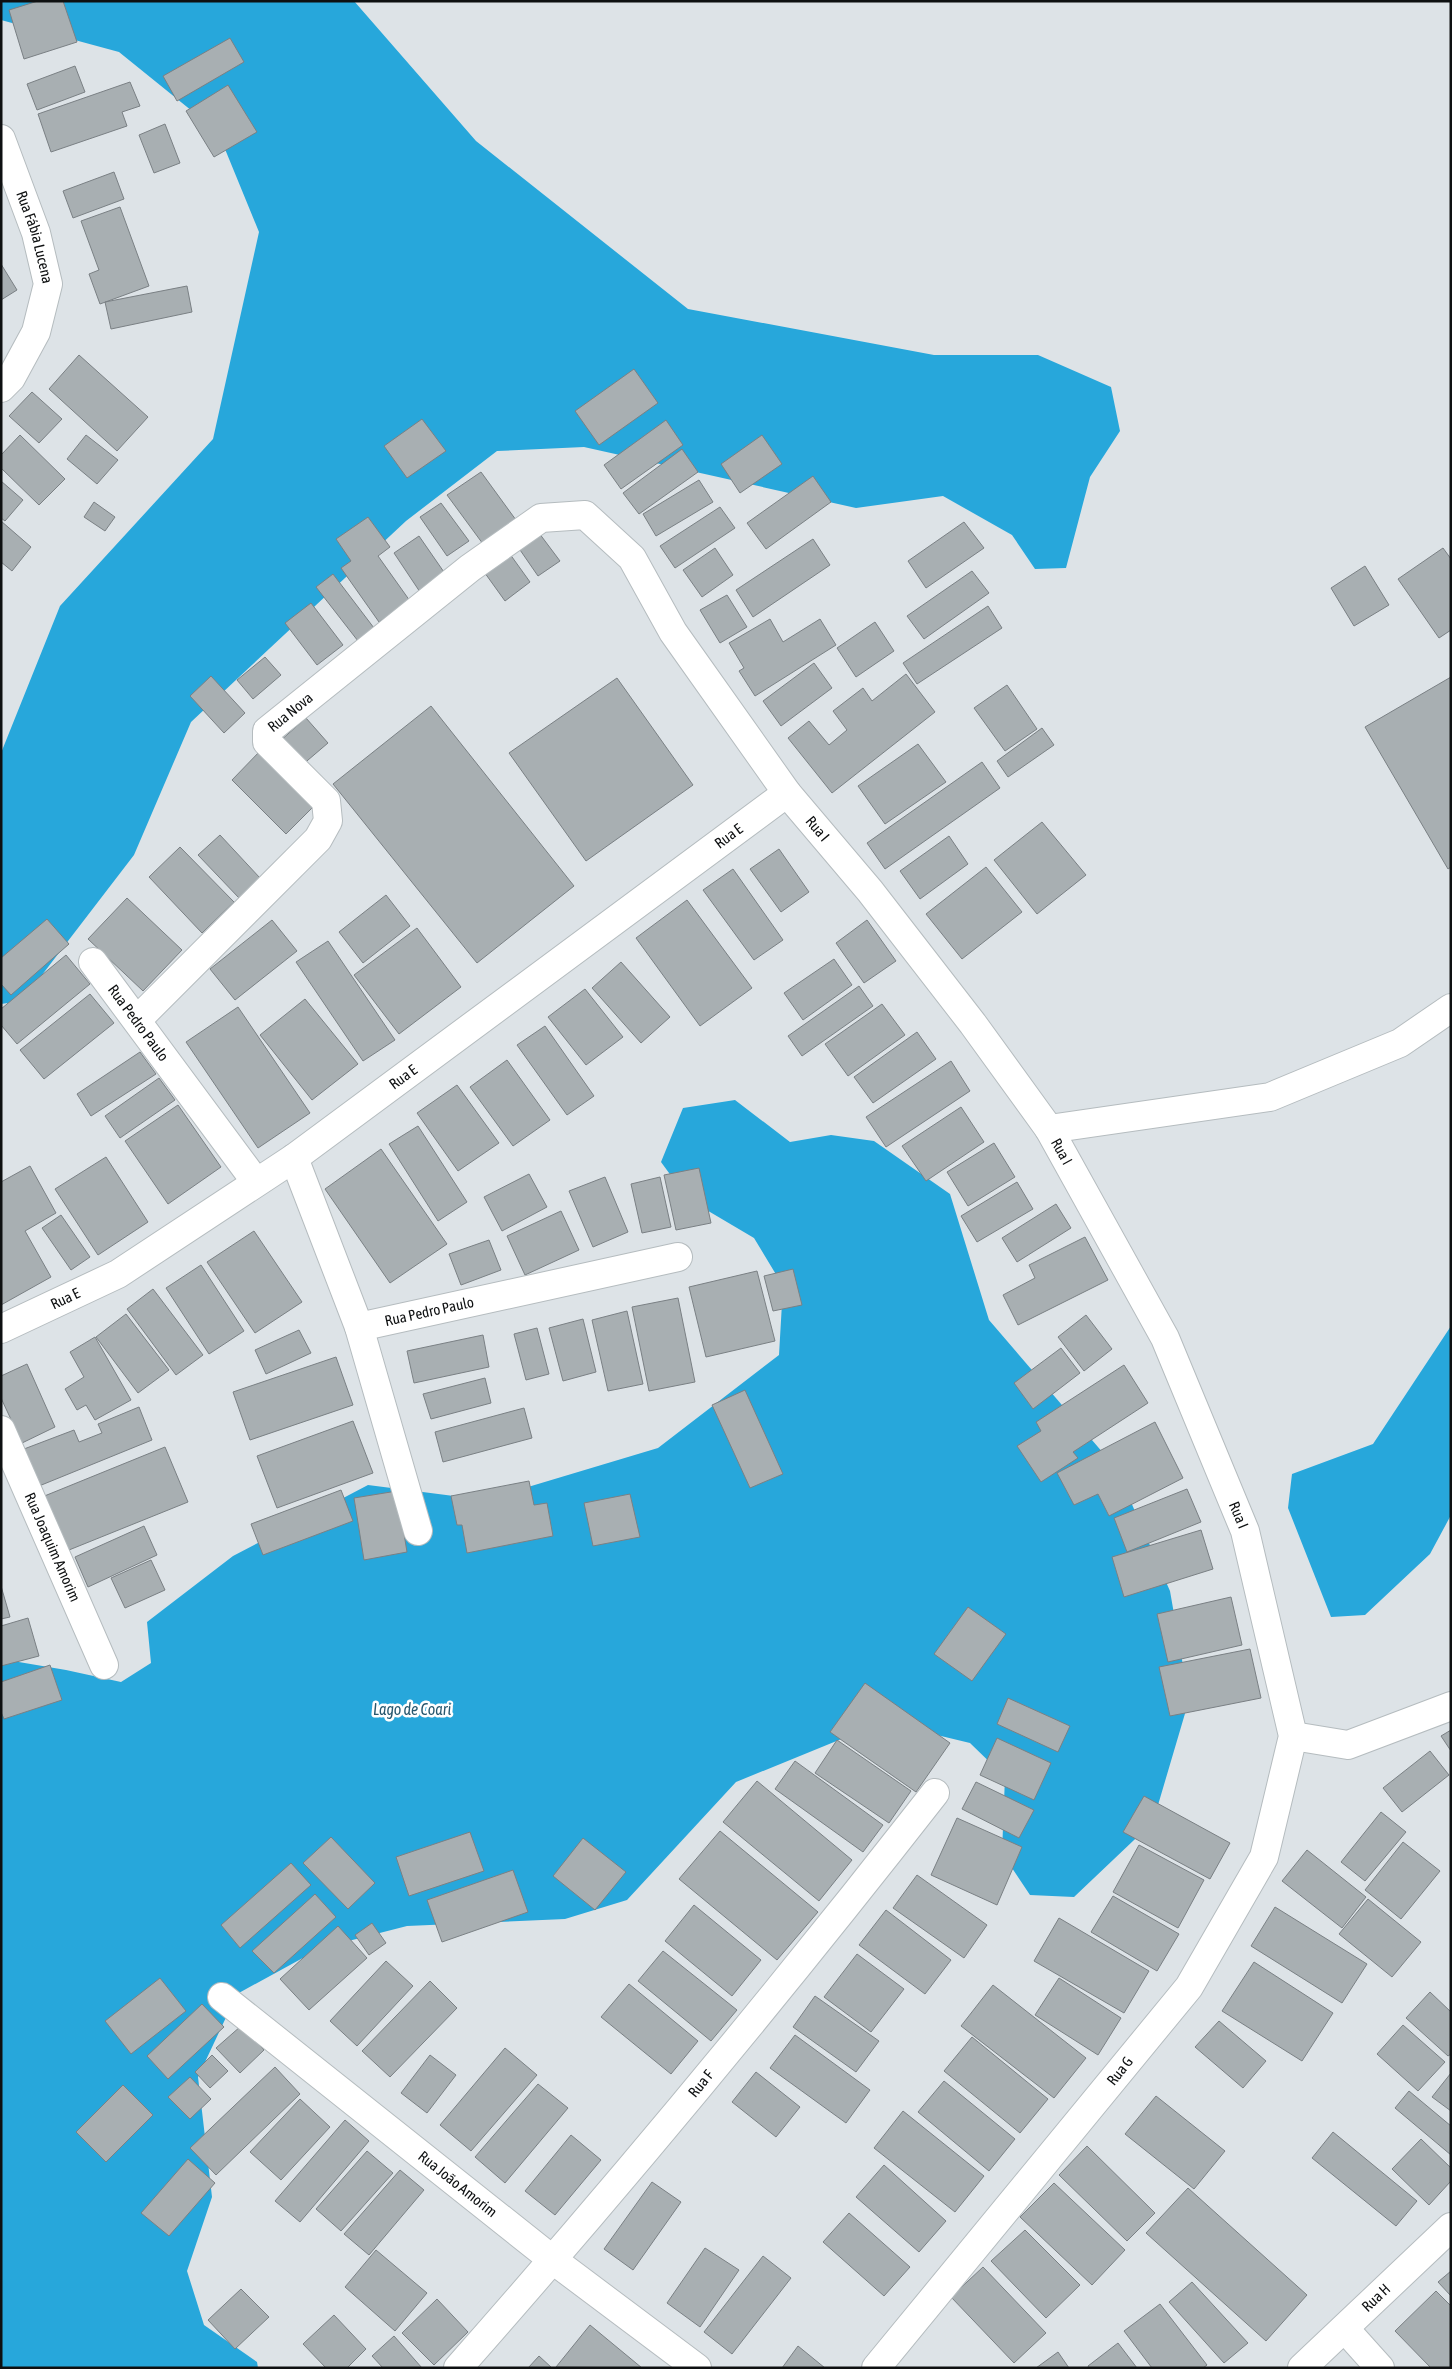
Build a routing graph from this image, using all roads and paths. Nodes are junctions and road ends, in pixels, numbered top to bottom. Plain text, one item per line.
1 (1, 139) edge
2 (1, 388) edge
3 (585, 515) joint
4 (787, 793) junction
5 (93, 962) dead end
6 (1451, 1008) edge
7 (137, 1020) junction
8 (1049, 1129) junction
9 (294, 1158) junction
10 (256, 1182) junction
11 (678, 1258) dead end
12 (359, 1327) junction
13 (1, 1329) edge
14 (1, 1430) edge
15 (418, 1531) dead end
16 (104, 1665) dead end
17 (1451, 1706) edge
18 (1293, 1736) junction
19 (935, 1793) dead end
20 (222, 1997) dead end
21 (1451, 2227) edge
22 (553, 2260) junction
23 (1345, 2329) junction
24 (458, 2368) edge
25 (697, 2368) edge
26 (876, 2368) edge
27 (1302, 2368) edge
28 (1380, 2368) edge

1 - 2 street, Rua Fábia Lucena
3 - 4 street, Rua I
3 - 7 street, Rua Nova
4 - 8 street, Rua I
4 - 9 street, Rua E
5 - 7 street, Rua Pedro Paulo
6 - 8 street
7 - 10 street, Rua Pedro Paulo
8 - 18 street, Rua I
9 - 10 street, Rua E
9 - 12 street
10 - 13 street, Rua E
11 - 12 street, Rua Pedro Paulo
12 - 15 street
14 - 16 street, Rua Joaquim Amorim
17 - 18 street
18 - 26 street, Rua G
19 - 22 street, Rua F
20 - 22 street, Rua João Amorim
21 - 23 street, Rua H
22 - 24 street, Rua F
22 - 25 street, Rua João Amorim
23 - 27 street, Rua H
23 - 28 street

